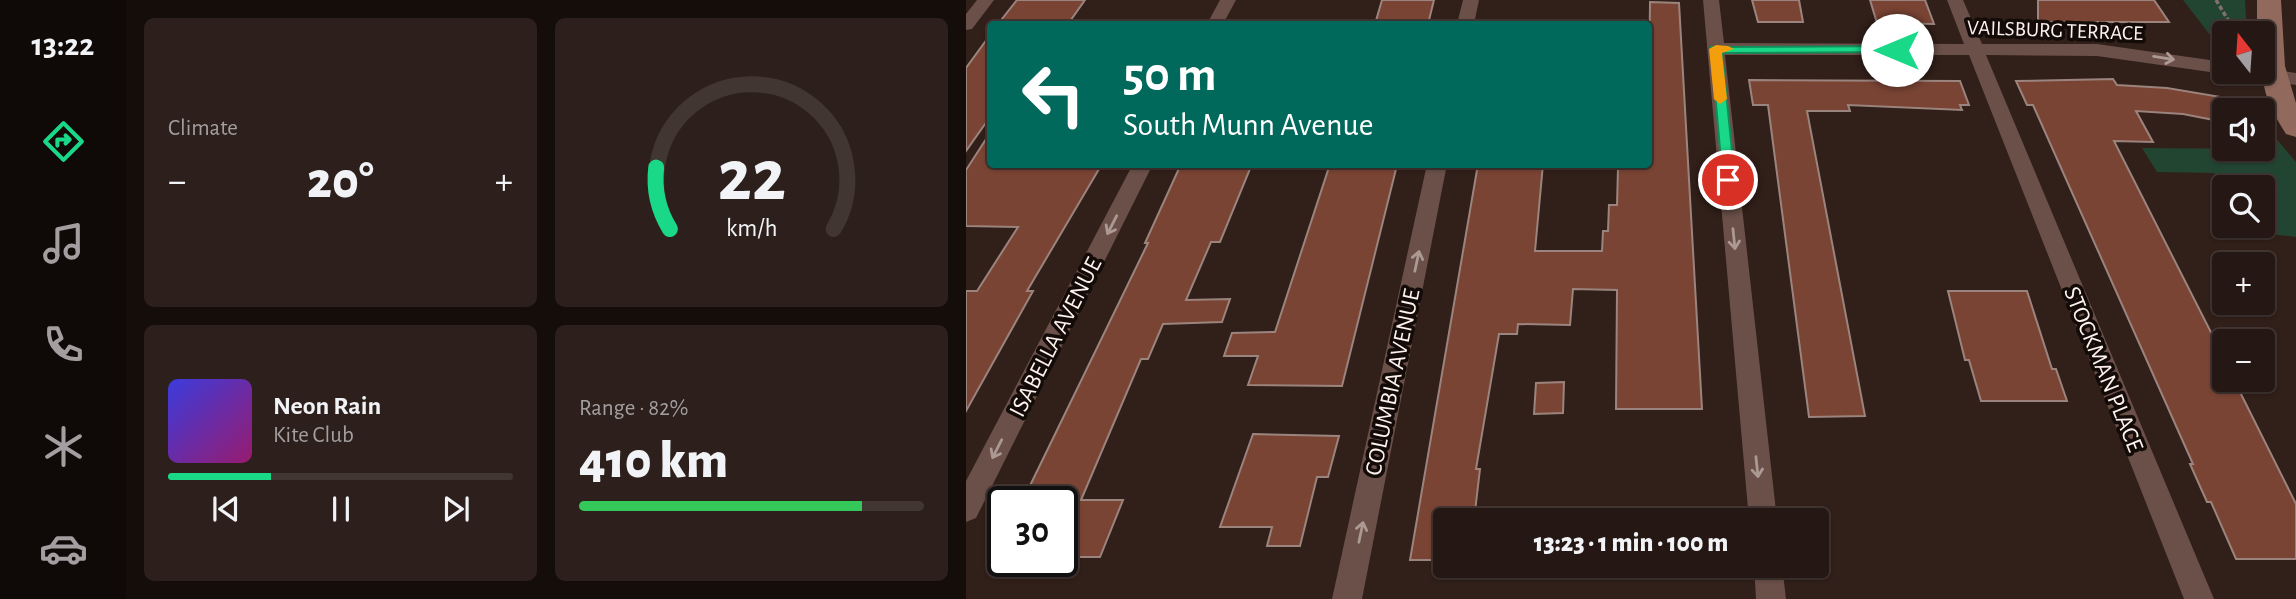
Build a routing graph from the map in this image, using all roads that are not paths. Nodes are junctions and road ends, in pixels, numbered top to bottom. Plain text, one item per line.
1 (986, 0) edge
2 (1228, 0) edge
3 (1471, 0) edge
4 (1711, 0) edge
5 (1955, 0) edge
6 (2269, 0) edge
7 (1218, 21) edge
8 (1467, 21) edge
9 (2270, 21) edge
10 (966, 25) edge
11 (1716, 49) junction
12 (1974, 50) junction
13 (2212, 66) edge
14 (2274, 84) edge
15 (2296, 127) edge
16 (1141, 168) edge
17 (1436, 168) edge
18 (1762, 508) edge
19 (966, 509) edge
20 (1770, 578) edge
21 (1347, 599) edge
22 (1772, 599) edge
23 (2199, 599) edge

1 - 10 street
2 - 7 street
3 - 8 street
4 - 11 street
5 - 12 street, STOCKMAN PLACE
6 - 9 main road
11 - 12 street, VAILSBURG TERRACE
11 -> 18 street
12 -> 13 street, VAILSBURG TERRACE
12 - 23 street, STOCKMAN PLACE
14 - 15 main road
16 -> 19 street, ISABELLA AVENUE
21 -> 17 street, COLUMBIA AVENUE
20 - 22 street

